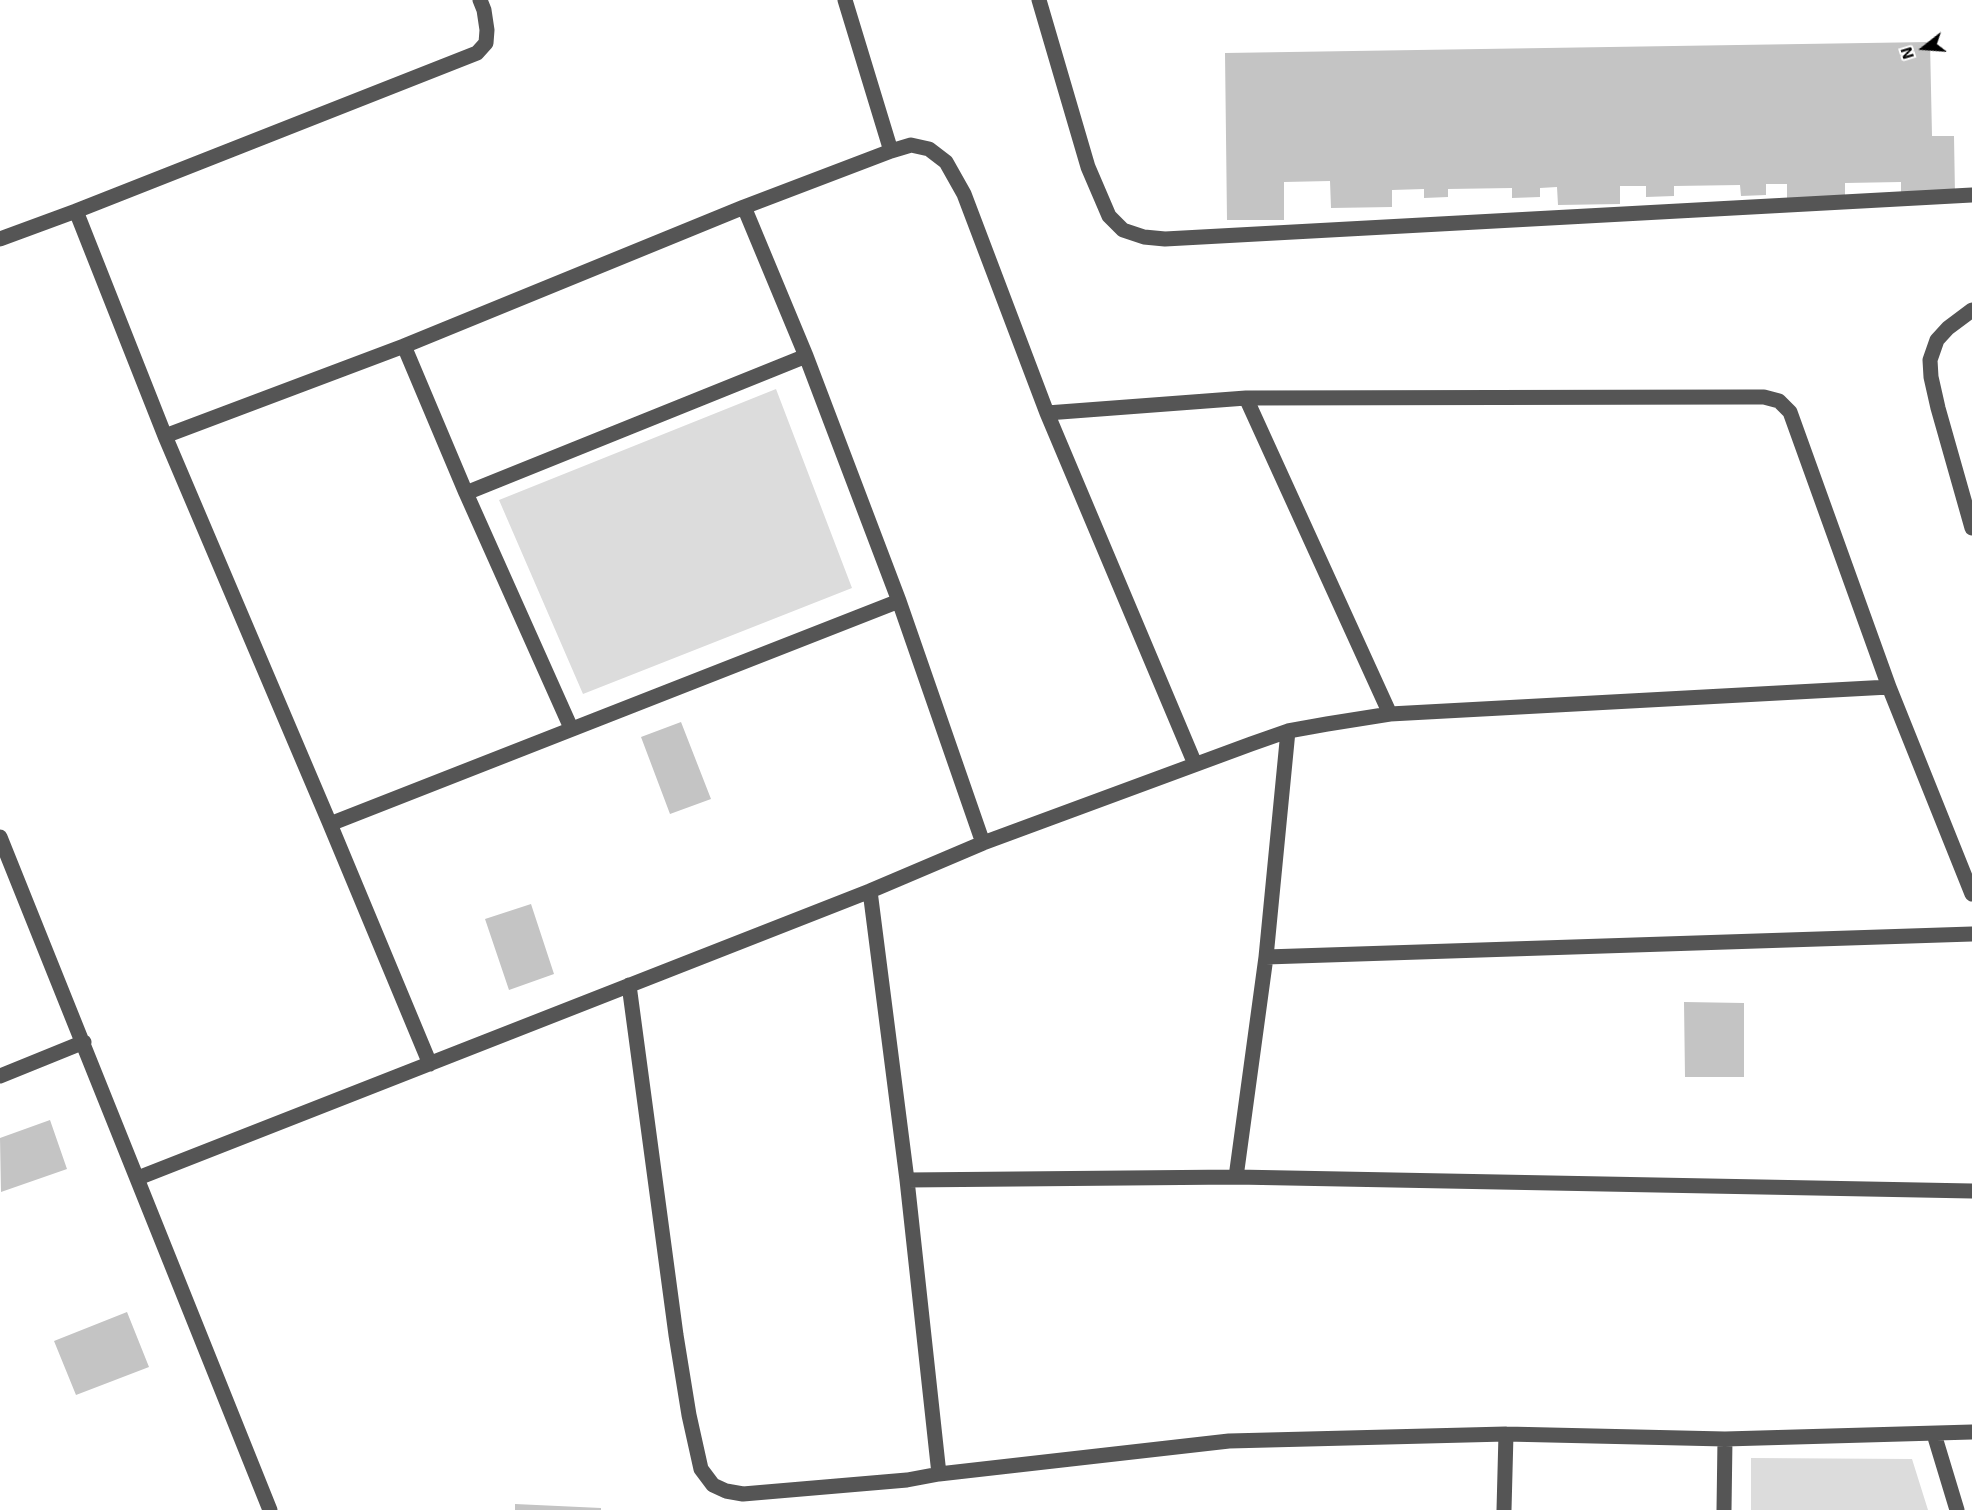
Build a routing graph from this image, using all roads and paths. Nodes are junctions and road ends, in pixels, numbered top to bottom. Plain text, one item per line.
1 (480, 0) edge
2 (845, 0) edge
3 (1039, 0) edge
4 (891, 151) junction
5 (1972, 195) edge
6 (744, 207) junction
7 (76, 211) junction
8 (0, 239) edge
9 (1972, 310) edge
10 (404, 346) junction
11 (806, 356) junction
12 (1246, 398) junction
13 (1047, 413) junction
14 (165, 436) junction
15 (466, 493) junction
16 (1972, 528) edge
17 (898, 601) junction
18 (1889, 687) junction
19 (1390, 714) junction
20 (571, 728) junction
21 (1288, 731) junction
22 (1195, 764) junction
23 (330, 824) junction
24 (0, 837) edge
25 (983, 843) junction
26 (870, 891) junction
27 (1972, 894) edge
28 (1972, 934) edge
29 (1266, 957) junction
30 (629, 985) junction
31 (84, 1042) junction
32 (430, 1064) junction
33 (0, 1076) edge
34 (1236, 1177) junction
35 (138, 1178) junction
36 (907, 1180) junction
37 (1972, 1191) edge
38 (1972, 1432) edge
39 (1506, 1434) junction
40 (1934, 1434) junction
41 (1725, 1440) junction
42 (939, 1474) junction
43 (270, 1510) edge
44 (1504, 1510) edge
45 (1724, 1510) edge
46 (1957, 1510) edge

1 - 7 street
2 - 4 street
3 - 5 street
4 - 6 street
4 - 13 street
6 - 10 street
6 - 11 street
7 - 8 street
7 - 14 street
9 - 16 street
10 - 14 street
10 - 15 street
11 - 15 street
11 - 17 street
12 - 13 street
12 - 18 street
12 - 19 street
13 - 22 street
14 - 23 street
15 - 20 street
17 - 20 street
17 - 25 street
18 - 19 street
18 - 27 street
19 - 21 street
20 - 23 street
21 - 22 street
21 - 29 street
22 - 25 street
23 - 32 street
24 - 31 street
25 - 26 street
26 - 30 street
26 - 36 street
28 - 29 street
29 - 34 street
30 - 32 street
30 - 42 street
31 - 33 street
31 - 35 street
32 - 35 street
34 - 36 street
34 - 37 street
35 - 43 street
36 - 42 street
38 - 40 street
39 - 41 street
39 - 42 street
39 - 44 street
40 - 41 street
40 - 46 street
41 - 45 street

